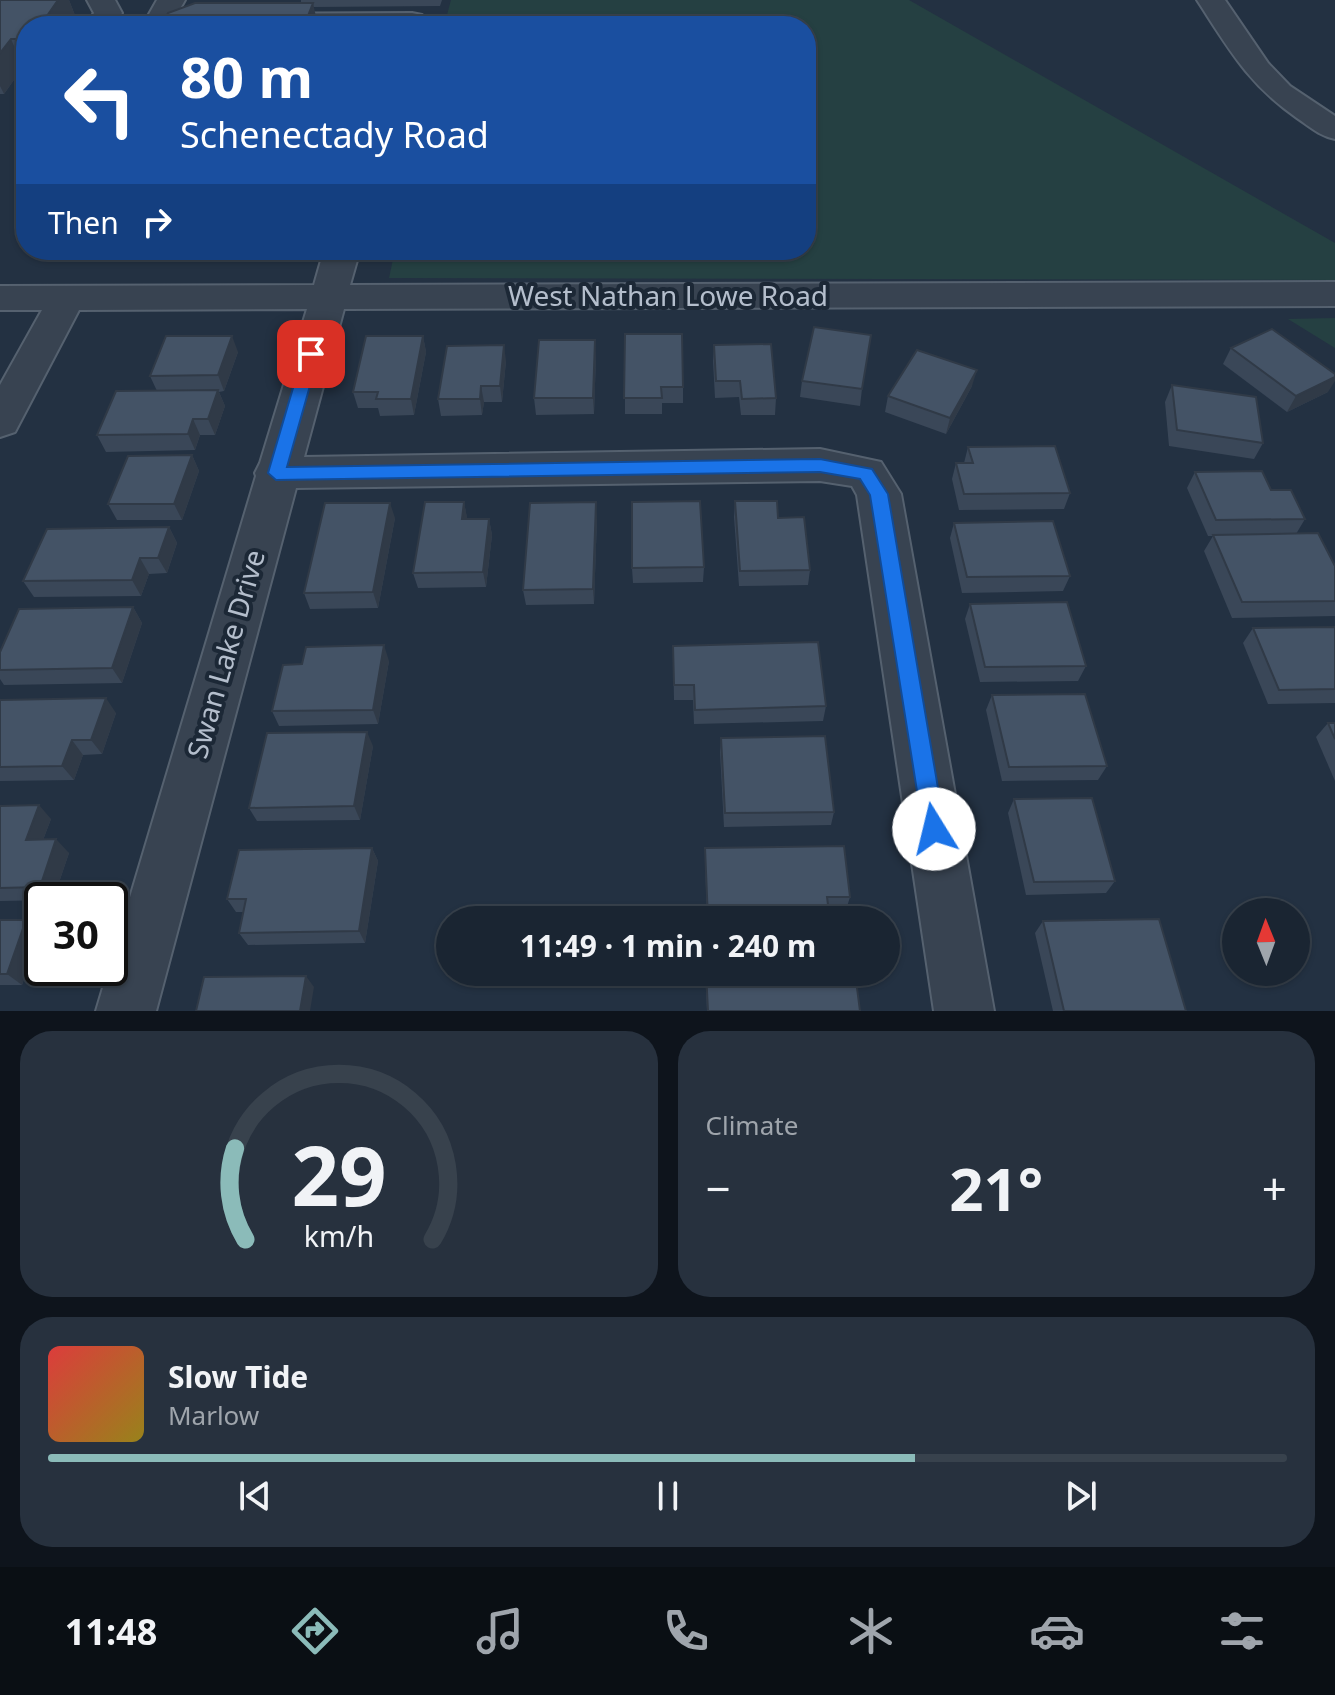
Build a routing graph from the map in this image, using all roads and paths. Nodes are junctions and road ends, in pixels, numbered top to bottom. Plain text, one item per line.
1 (1211, 0) edge
2 (1335, 130) edge
3 (339, 260) edge
4 (1335, 294) edge
5 (327, 297) junction
6 (0, 298) edge
7 (67, 298) junction
8 (17, 359) edge
9 (0, 422) edge
10 (276, 473) junction
11 (126, 1011) edge
12 (964, 1011) edge

1 - 2 street
3 - 5 street, Swan Lake Drive
4 - 5 street, West Nathan Lowe Road
5 - 7 street, West Nathan Lowe Road
5 - 10 street, Swan Lake Drive
6 - 7 street, West Nathan Lowe Road
7 - 8 street
8 - 9 street
10 - 11 street, Swan Lake Drive
10 - 12 street

